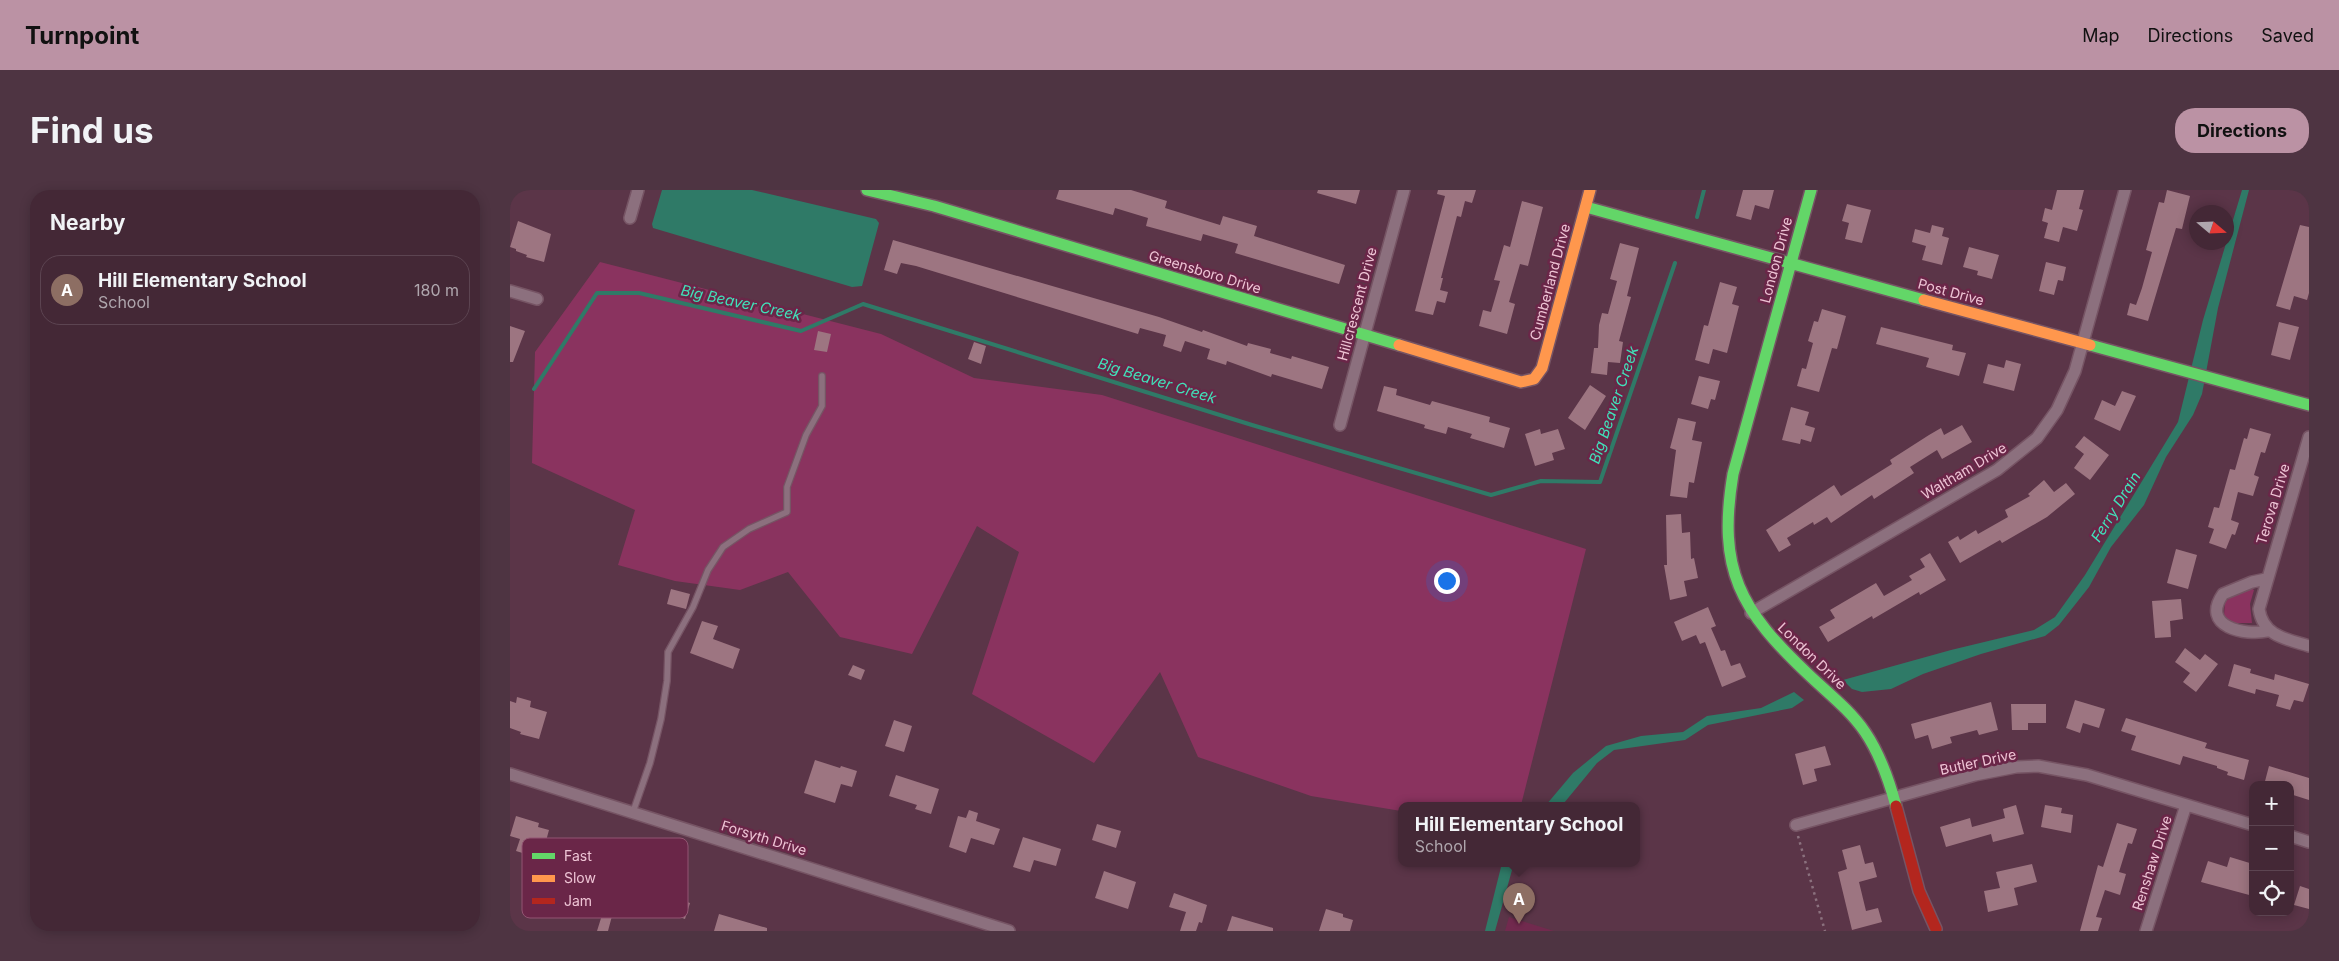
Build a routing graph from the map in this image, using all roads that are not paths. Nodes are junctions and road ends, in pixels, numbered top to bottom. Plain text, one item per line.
1 (638, 190) edge
2 (867, 190) edge
3 (1404, 190) edge
4 (1590, 190) edge
5 (1811, 190) edge
6 (2125, 190) edge
7 (1586, 207) junction
8 (630, 218) dead end
9 (1791, 264) junction
10 (510, 291) edge
11 (537, 299) dead end
12 (1365, 336) junction
13 (2083, 344) junction
14 (822, 376) dead end
15 (1534, 378) joint
16 (2309, 405) edge
17 (1340, 425) dead end
18 (2309, 437) edge
19 (2266, 579) junction
20 (1751, 613) junction
21 (2268, 631) junction
22 (2309, 646) edge
23 (510, 774) edge
24 (1893, 797) junction
25 (2186, 805) junction
26 (632, 812) junction
27 (2249, 824) edge
28 (1797, 829) road end
29 (2294, 837) edge
30 (2309, 842) edge
31 (1936, 929) dead end
32 (1009, 931) edge
33 (2146, 931) edge

1 - 8 street
2 - 12 street, Greensboro Drive
3 - 12 street, Hillcrescent Drive
4 - 7 street, Cumberland Drive
5 - 9 street, London Drive
6 - 13 street, Waltham Drive
7 - 9 street, Post Drive
7 - 15 street, Cumberland Drive
9 - 13 street, Post Drive
9 - 20 street, London Drive
10 - 11 street
12 - 15 street, Greensboro Drive
12 - 17 street, Hillcrescent Drive
13 - 16 street, Post Drive
13 - 20 street, Waltham Drive
14 - 26 lane
18 - 19 street, Terova Drive
19 - 21 street, Terova Drive
19 - 21 street
20 - 24 street, London Drive
21 - 22 street
23 - 26 street, Forsyth Drive
24 - 25 street, Butler Drive
24 - 28 street, Butler Drive
24 - 31 street, London Drive
25 - 27 street, Butler Drive
25 - 33 street, Renshaw Drive
26 - 32 street, Forsyth Drive
29 - 30 street

